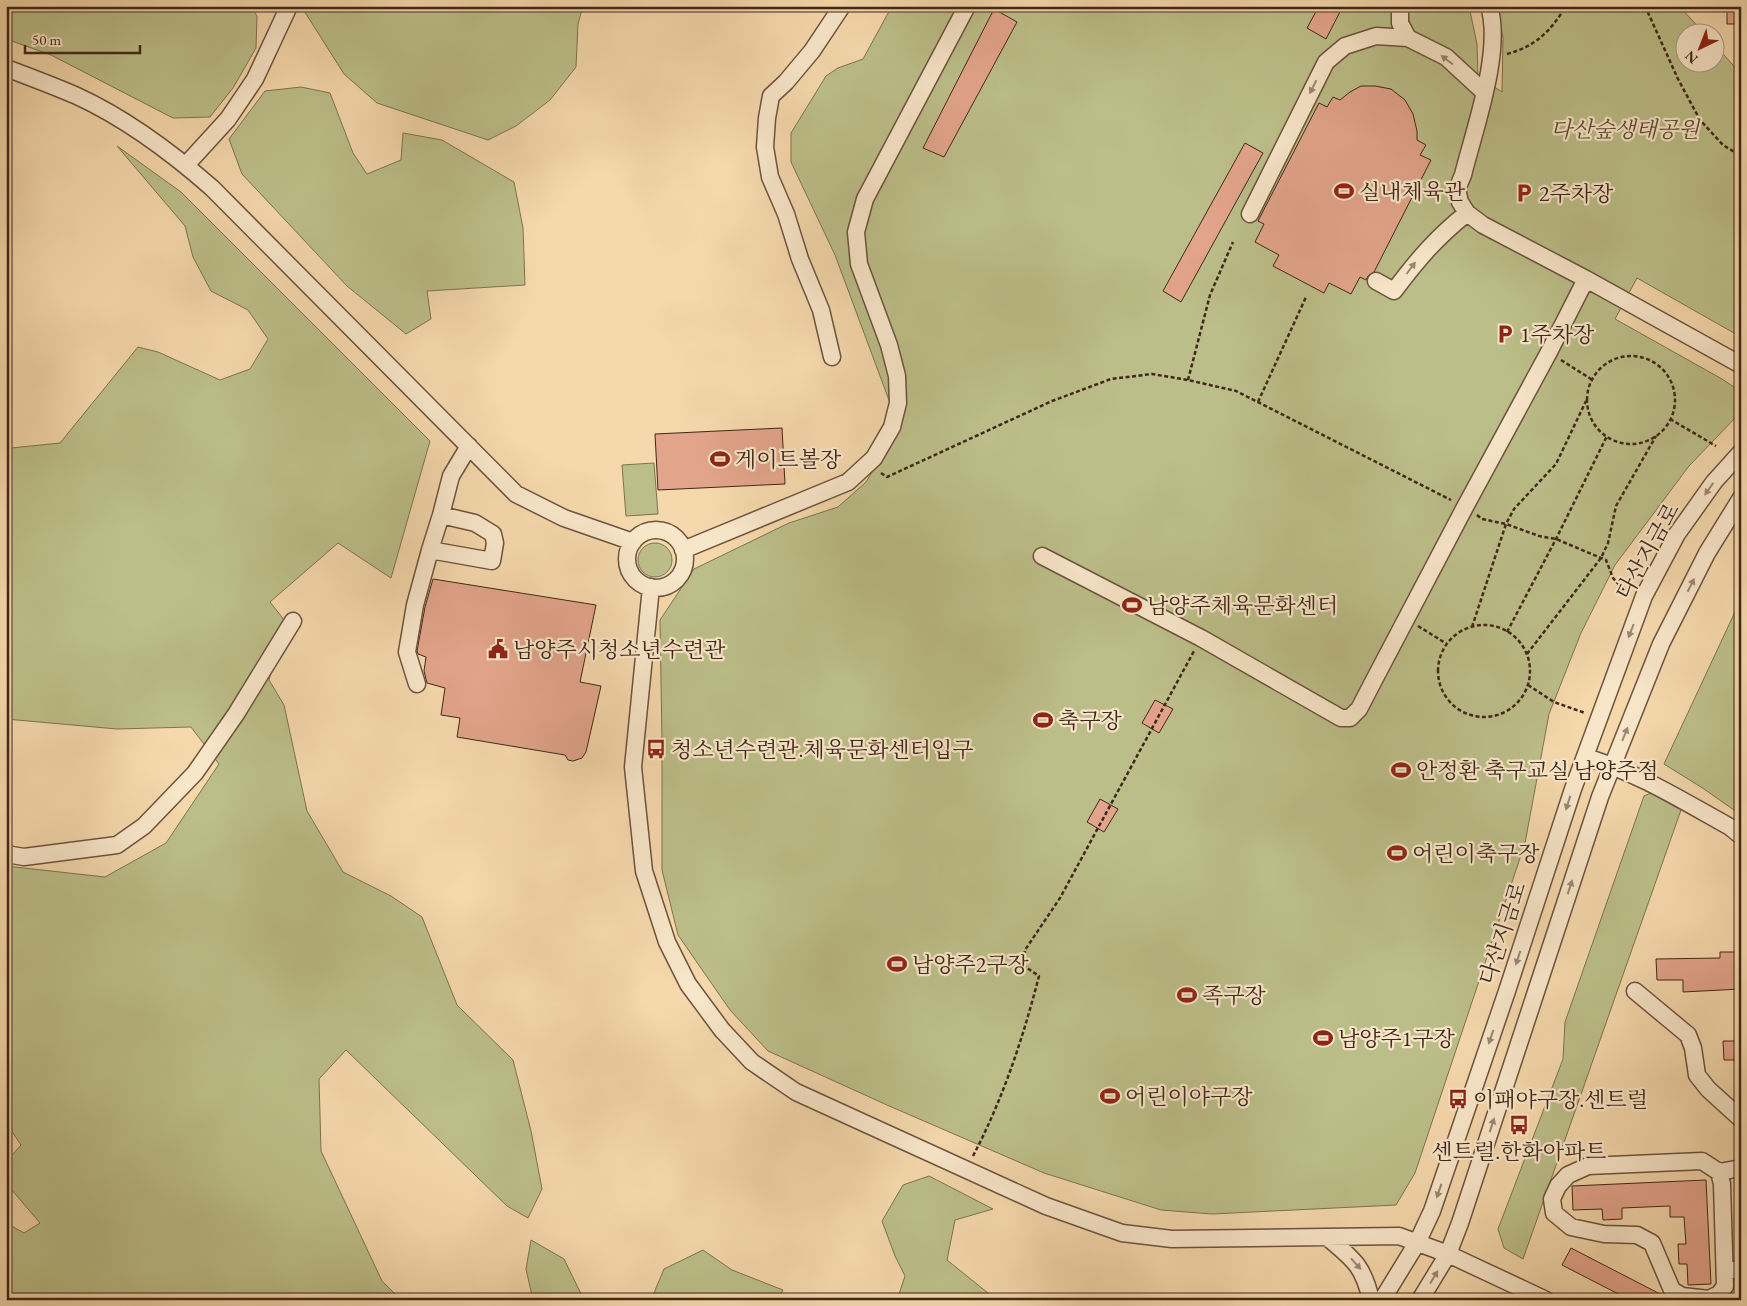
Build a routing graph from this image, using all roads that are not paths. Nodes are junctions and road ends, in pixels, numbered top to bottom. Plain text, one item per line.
1 (288, 6) edge
2 (842, 6) edge
3 (967, 6) edge
4 (1400, 6) edge
5 (1489, 6) edge
6 (1408, 38) junction
7 (6, 68) edge
8 (1484, 92) junction
9 (186, 165) junction
10 (1467, 213) junction
11 (1250, 214) dead end
12 (1586, 279) junction
13 (1376, 281) dead end
14 (832, 357) dead end
15 (1741, 365) edge
16 (469, 446) junction
17 (1741, 452) edge
18 (1741, 498) edge
19 (441, 515) junction
20 (633, 542) junction
21 (430, 550) junction
22 (683, 550) junction
23 (1042, 556) dead end
24 (651, 587) junction
25 (293, 621) dead end
26 (417, 684) dead end
27 (1585, 757) junction
28 (1612, 765) junction
29 (1741, 836) edge
30 (6, 854) edge
31 (1635, 991) dead end
32 (1741, 1119) edge
33 (1741, 1168) edge
34 (1719, 1172) junction
35 (1327, 1237) junction
36 (1417, 1243) junction
37 (1448, 1254) junction
38 (1733, 1270) edge
39 (1371, 1300) edge
40 (1382, 1300) edge
41 (1420, 1300) edge
42 (1546, 1300) edge

1 - 9 street
2 - 14 street
3 - 22 street
4 - 6 street
5 - 8 street
8 -> 6 street
6 -> 11 street
7 - 9 street
8 - 10 street
9 - 16 street
10 - 12 street
13 -> 10 street
12 - 15 street
12 - 23 street
16 - 19 street
16 - 20 street
17 -> 27 street, 다산지금로
28 -> 18 street
19 - 21 street
19 - 21 street
20 - 22 street
20 - 24 street
21 - 26 street
22 - 24 street
24 - 35 street
25 - 30 street
27 - 28 street
27 -> 36 street, 다산지금로
28 - 29 street
37 -> 28 street
31 - 32 street
33 - 34 street
34 - 38 street
34 - 38 street
35 - 36 street
35 -> 39 street
36 - 37 street
36 - 40 street, 다산지금로
41 -> 37 street
37 - 42 street

